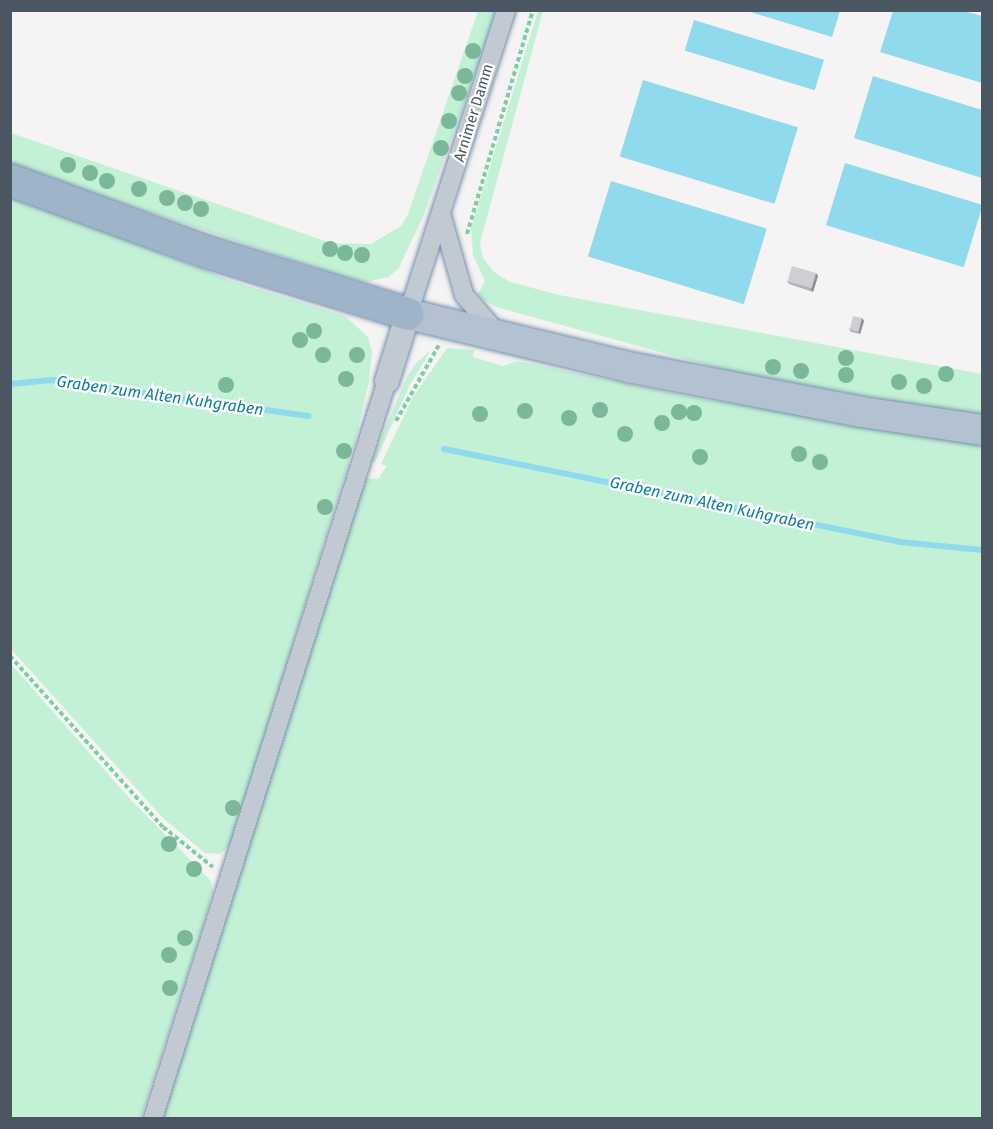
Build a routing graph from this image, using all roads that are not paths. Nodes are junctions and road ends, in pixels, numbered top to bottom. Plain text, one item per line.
1 (506, 10) edge
2 (10, 180) edge
3 (442, 216) junction
4 (408, 314) junction
5 (500, 338) junction
6 (387, 381) joint
7 (982, 430) edge
8 (153, 1119) edge

1 - 3 street, Arnimer Damm
2 - 4 highway
3 - 4 street, Arnimer Damm
3 - 5 street
4 - 5 main road
4 - 6 street
5 - 7 main road
6 - 8 street

